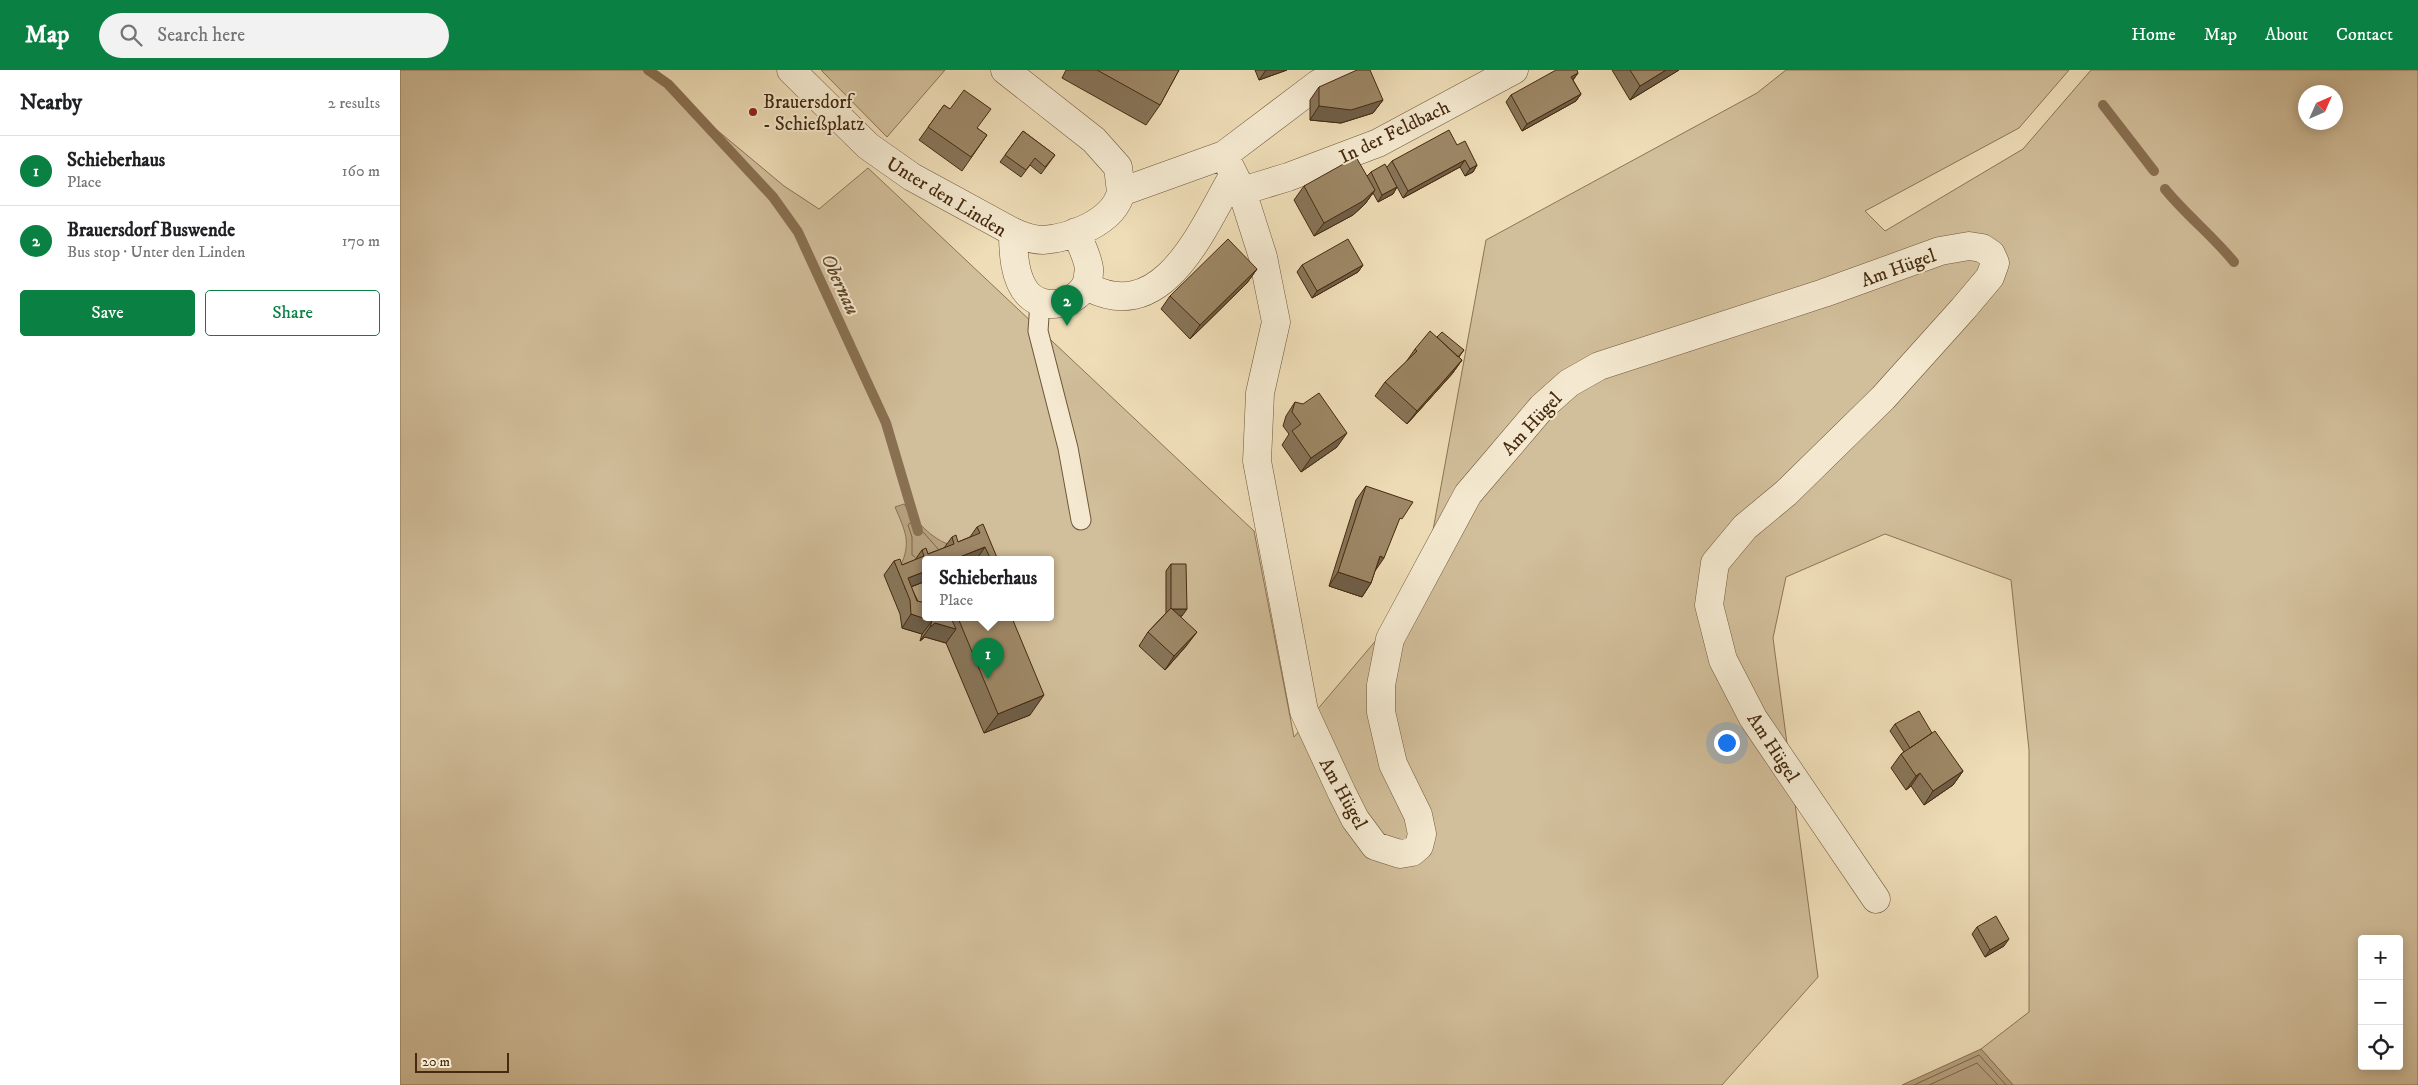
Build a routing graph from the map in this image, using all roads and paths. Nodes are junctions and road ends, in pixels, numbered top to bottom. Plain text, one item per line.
1 (791, 70) edge
2 (1005, 70) edge
3 (1346, 70) edge
4 (1514, 70) edge
5 (1233, 174) junction
6 (1121, 192) junction
7 (1012, 232) junction
8 (1076, 232) junction
9 (1088, 274) junction
10 (1040, 302) junction
11 (1081, 520) dead end
12 (1876, 899) dead end

1 - 7 street, Unter den Linden
2 - 6 street
3 - 5 street, In der Feldbach
4 - 5 street, In der Feldbach
5 - 6 street, In der Feldbach
5 - 9 street, In der Feldbach
5 - 12 street, Am Hügel
6 - 8 street
7 - 8 street
7 - 10 street, Unter den Linden
8 - 9 street
9 - 10 street
10 - 11 lane

